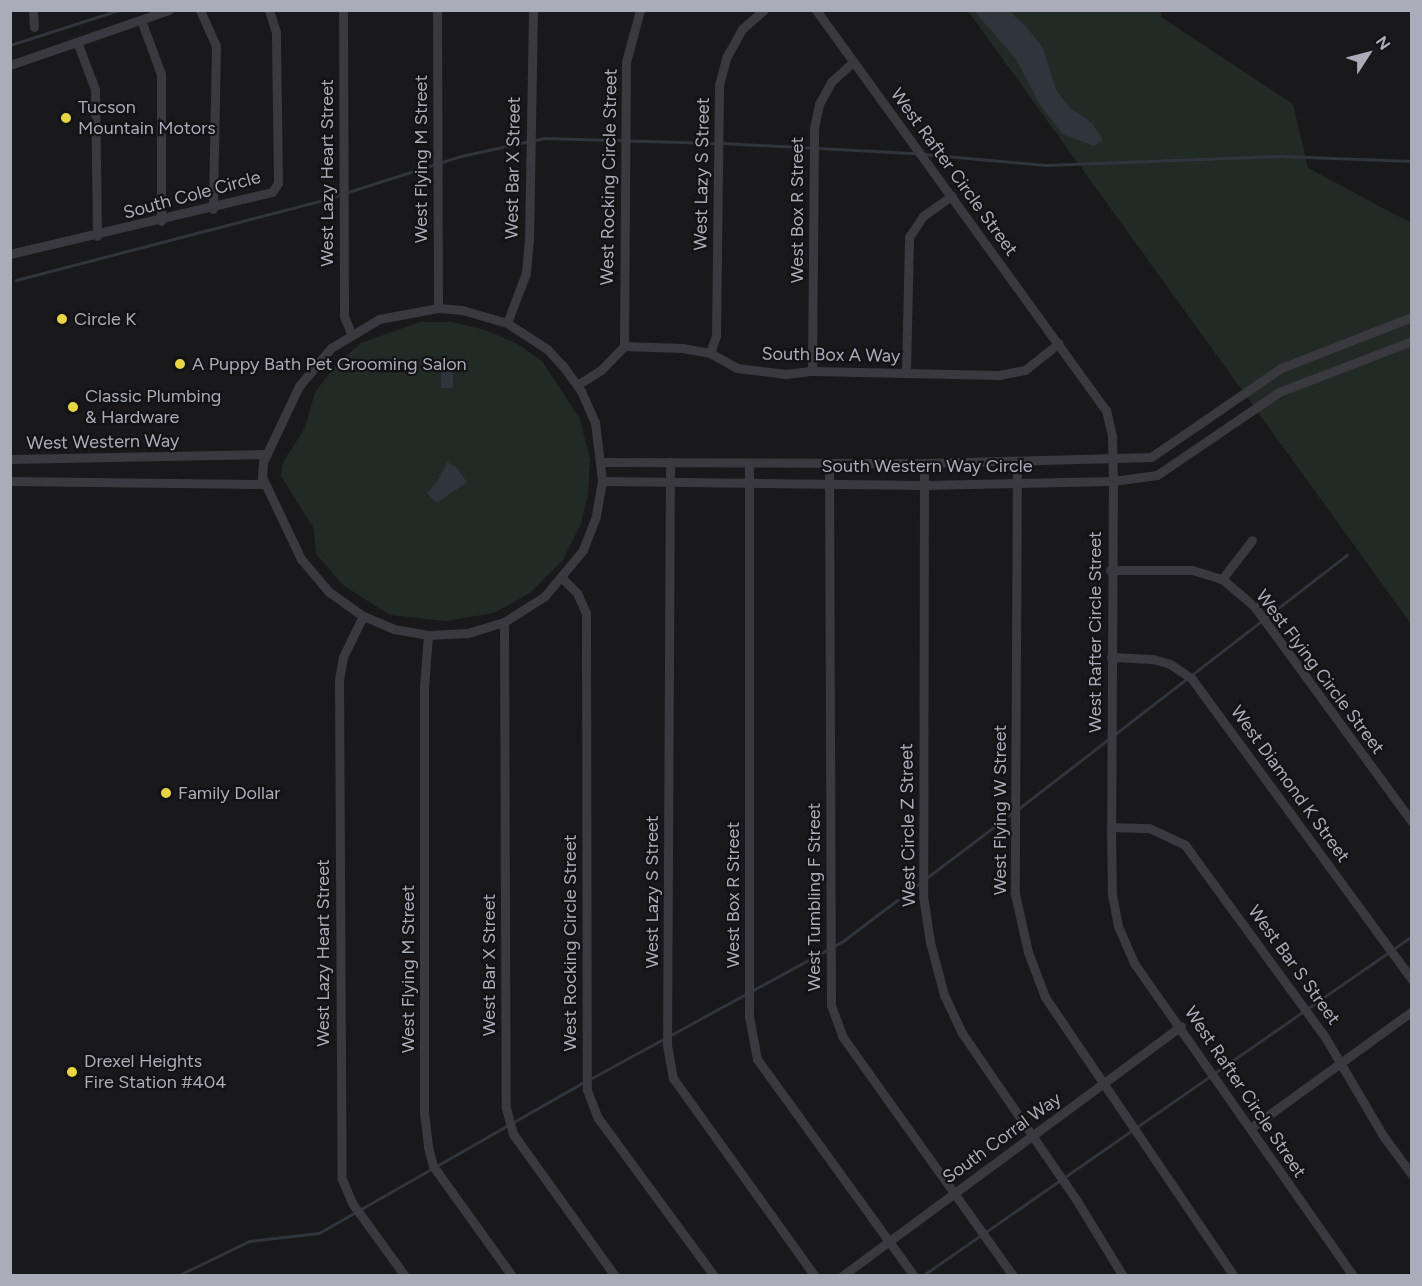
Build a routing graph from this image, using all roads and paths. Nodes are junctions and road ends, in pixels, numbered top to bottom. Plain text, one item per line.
1 (33, 10) edge
2 (169, 10) edge
3 (200, 10) edge
4 (269, 10) edge
5 (342, 10) edge
6 (437, 10) edge
7 (533, 10) edge
8 (640, 10) edge
9 (764, 10) edge
10 (816, 10) edge
11 (141, 20) junction
12 (34, 27) dead end
13 (77, 42) junction
14 (853, 62) junction
15 (10, 65) edge
16 (952, 196) junction
17 (213, 209) junction
18 (161, 221) junction
19 (97, 236) junction
20 (10, 254) edge
21 (438, 308) junction
22 (1412, 317) edge
23 (507, 323) junction
24 (351, 333) junction
25 (1358, 341) junction
26 (1412, 341) edge
27 (1059, 343) junction
28 (624, 346) junction
29 (710, 353) junction
30 (1310, 357) junction
31 (1365, 359) junction
32 (812, 371) junction
33 (906, 372) junction
34 (1316, 376) junction
35 (577, 385) junction
36 (1223, 407) junction
37 (1235, 423) junction
38 (267, 454) junction
39 (10, 459) edge
40 (1113, 459) junction
41 (602, 462) junction
42 (670, 462) junction
43 (1017, 462) junction
44 (749, 463) junction
45 (829, 463) junction
46 (924, 464) junction
47 (10, 481) edge
48 (602, 481) junction
49 (751, 481) junction
50 (829, 481) junction
51 (1113, 481) junction
52 (670, 482) junction
53 (1017, 483) junction
54 (265, 484) junction
55 (924, 484) junction
56 (1252, 540) dead end
57 (1110, 570) junction
58 (562, 579) junction
59 (1222, 579) junction
60 (363, 616) junction
61 (504, 622) junction
62 (428, 635) junction
63 (1111, 657) junction
64 (1412, 822) edge
65 (1111, 827) junction
66 (1412, 980) edge
67 (1412, 1011) edge
68 (1181, 1026) junction
69 (1340, 1063) junction
70 (1104, 1084) junction
71 (1252, 1127) junction
72 (1032, 1136) junction
73 (1412, 1175) edge
74 (956, 1192) junction
75 (890, 1240) junction
76 (405, 1275) edge
77 (512, 1275) edge
78 (615, 1275) edge
79 (714, 1275) edge
80 (815, 1275) edge
81 (842, 1275) edge
82 (914, 1275) edge
83 (1013, 1275) edge
84 (1123, 1275) edge
85 (1234, 1275) edge
86 (1353, 1275) edge

1 - 12 street
2 - 11 street
3 - 17 street
4 - 17 street, South Cole Circle
5 - 24 street, West Lazy Heart Street
6 - 21 street, West Flying M Street
7 - 23 street, West Bar X Street
8 - 28 street, West Rocking Circle Street
9 - 29 street, West Lazy S Street
10 - 14 street, West Rafter Circle Street
11 - 13 street
11 - 18 street
13 - 15 street
13 - 19 street
14 - 16 street, West Rafter Circle Street
14 - 32 street, West Box R Street
16 - 27 street, West Rafter Circle Street
16 - 33 street
17 - 18 street, South Cole Circle
18 - 19 street, South Cole Circle
19 - 20 street, South Cole Circle
21 - 23 street
21 - 24 street
22 - 25 street, South Western Way Circle
23 - 35 street
24 - 38 street
25 - 30 street, South Western Way Circle
25 - 31 street
26 - 31 street, South Western Way Circle
27 - 33 street, South Box A Way
27 - 40 street, West Rafter Circle Street
28 - 29 street, South Box A Way
28 - 35 street
29 - 32 street, South Box A Way
30 - 34 street
30 - 36 street, South Western Way Circle
31 - 34 street, South Western Way Circle
32 - 33 street, South Box A Way
34 - 37 street, South Western Way Circle
35 - 41 street
36 - 37 street
36 - 40 street, South Western Way Circle
37 - 51 street, South Western Way Circle
38 - 39 street, West Western Way
38 - 54 street
40 - 43 street, South Western Way Circle
40 - 51 street, West Rafter Circle Street
41 - 42 street, South Western Way Circle
41 - 48 street
42 - 44 street, South Western Way Circle
42 - 52 street, West Lazy S Street
43 - 46 street, South Western Way Circle
43 - 53 street, West Flying W Street
44 - 45 street, South Western Way Circle
44 - 49 street, West Box R Street
45 - 46 street, South Western Way Circle
45 - 50 street, West Tumbling F Street
46 - 55 street, West Circle Z Street
47 - 54 street
48 - 52 street, South Western Way Circle
48 - 58 street
49 - 50 street, South Western Way Circle
49 - 52 street, South Western Way Circle
49 - 75 street, West Box R Street
50 - 55 street, South Western Way Circle
50 - 74 street, West Tumbling F Street
51 - 53 street, South Western Way Circle
51 - 57 street, West Rafter Circle Street
52 - 80 street, West Lazy S Street
53 - 55 street, South Western Way Circle
53 - 70 street, West Flying W Street
54 - 60 street
55 - 72 street, West Circle Z Street
56 - 59 street
57 - 59 street, West Flying Circle Street
57 - 63 street, West Rafter Circle Street
58 - 61 street
58 - 79 street, West Rocking Circle Street
59 - 64 street, West Flying Circle Street
60 - 62 street
60 - 76 street, West Lazy Heart Street
61 - 62 street
61 - 78 street, West Bar X Street
62 - 77 street, West Flying M Street
63 - 65 street, West Rafter Circle Street
63 - 66 street, West Diamond K Street
65 - 68 street, West Rafter Circle Street
65 - 69 street, West Bar S Street
67 - 69 street
68 - 70 street, South Corral Way
68 - 71 street, West Rafter Circle Street
69 - 71 street
69 - 73 street, West Bar S Street
70 - 72 street, South Corral Way
70 - 85 street, West Flying W Street
71 - 86 street, West Rafter Circle Street
72 - 74 street, South Corral Way
72 - 84 street, West Circle Z Street
74 - 75 street, South Corral Way
74 - 83 street, West Tumbling F Street
75 - 81 street, South Corral Way
75 - 82 street, West Box R Street

